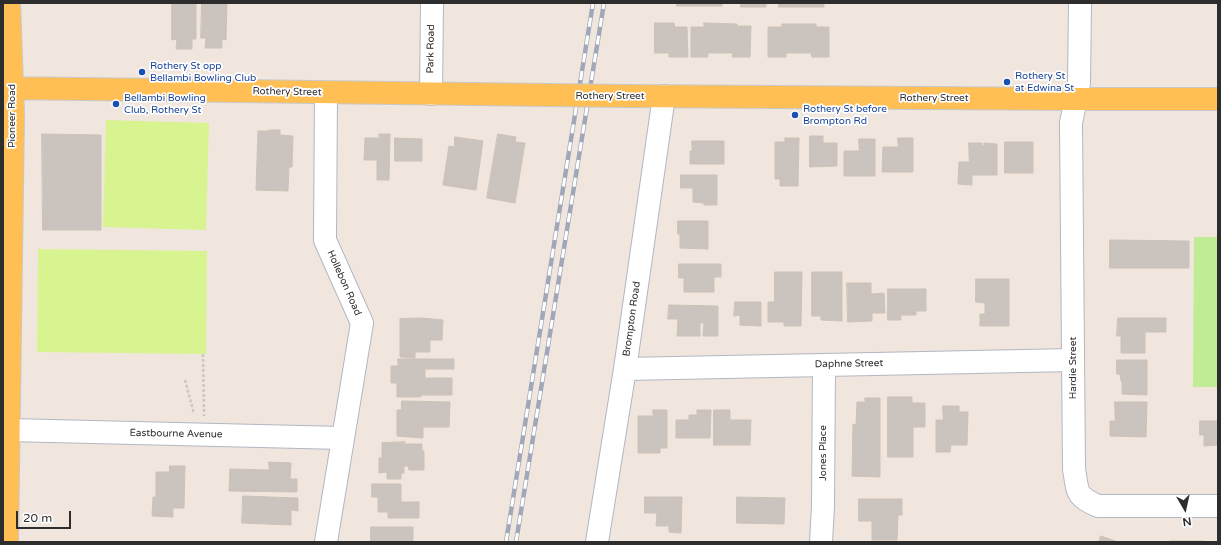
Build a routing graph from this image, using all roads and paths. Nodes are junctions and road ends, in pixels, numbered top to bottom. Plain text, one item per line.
1 (9, 3) edge
2 (432, 3) edge
3 (1080, 3) edge
4 (8, 88) edge
5 (326, 93) junction
6 (431, 94) junction
7 (664, 96) junction
8 (1075, 99) junction
9 (1218, 99) edge
10 (203, 354) dead end
11 (1073, 360) junction
12 (824, 365) junction
13 (625, 369) junction
14 (185, 380) dead end
15 (195, 416) dead end
16 (204, 416) dead end
17 (9, 430) junction
18 (343, 438) junction
19 (6, 472) edge
20 (1218, 506) edge
21 (7, 542) edge
22 (326, 542) edge
23 (597, 542) edge
24 (821, 542) edge

1 - 4 main road, Pioneer Road
2 - 6 street, Park Road
3 - 8 street, Hardie Street
4 - 5 main road, Rothery Street
4 - 17 main road, Pioneer Road
5 - 6 main road, Rothery Street
5 - 18 street, Hollebon Road
6 - 7 main road, Rothery Street, bridge
7 - 8 main road, Rothery Street
7 - 13 street, Brompton Road
8 - 9 main road, Rothery Street
8 - 11 street, Hardie Street
10 - 16 path
11 - 12 street, Daphne Street
11 - 20 street, Hardie Street
12 - 13 street, Daphne Street
12 - 24 street, Jones Place
13 - 23 street, Brompton Road
14 - 15 path
17 - 18 street, Eastbourne Avenue
17 - 19 main road, Pioneer Road
18 - 22 street, Hollebon Road
19 - 21 main road, Pioneer Road

